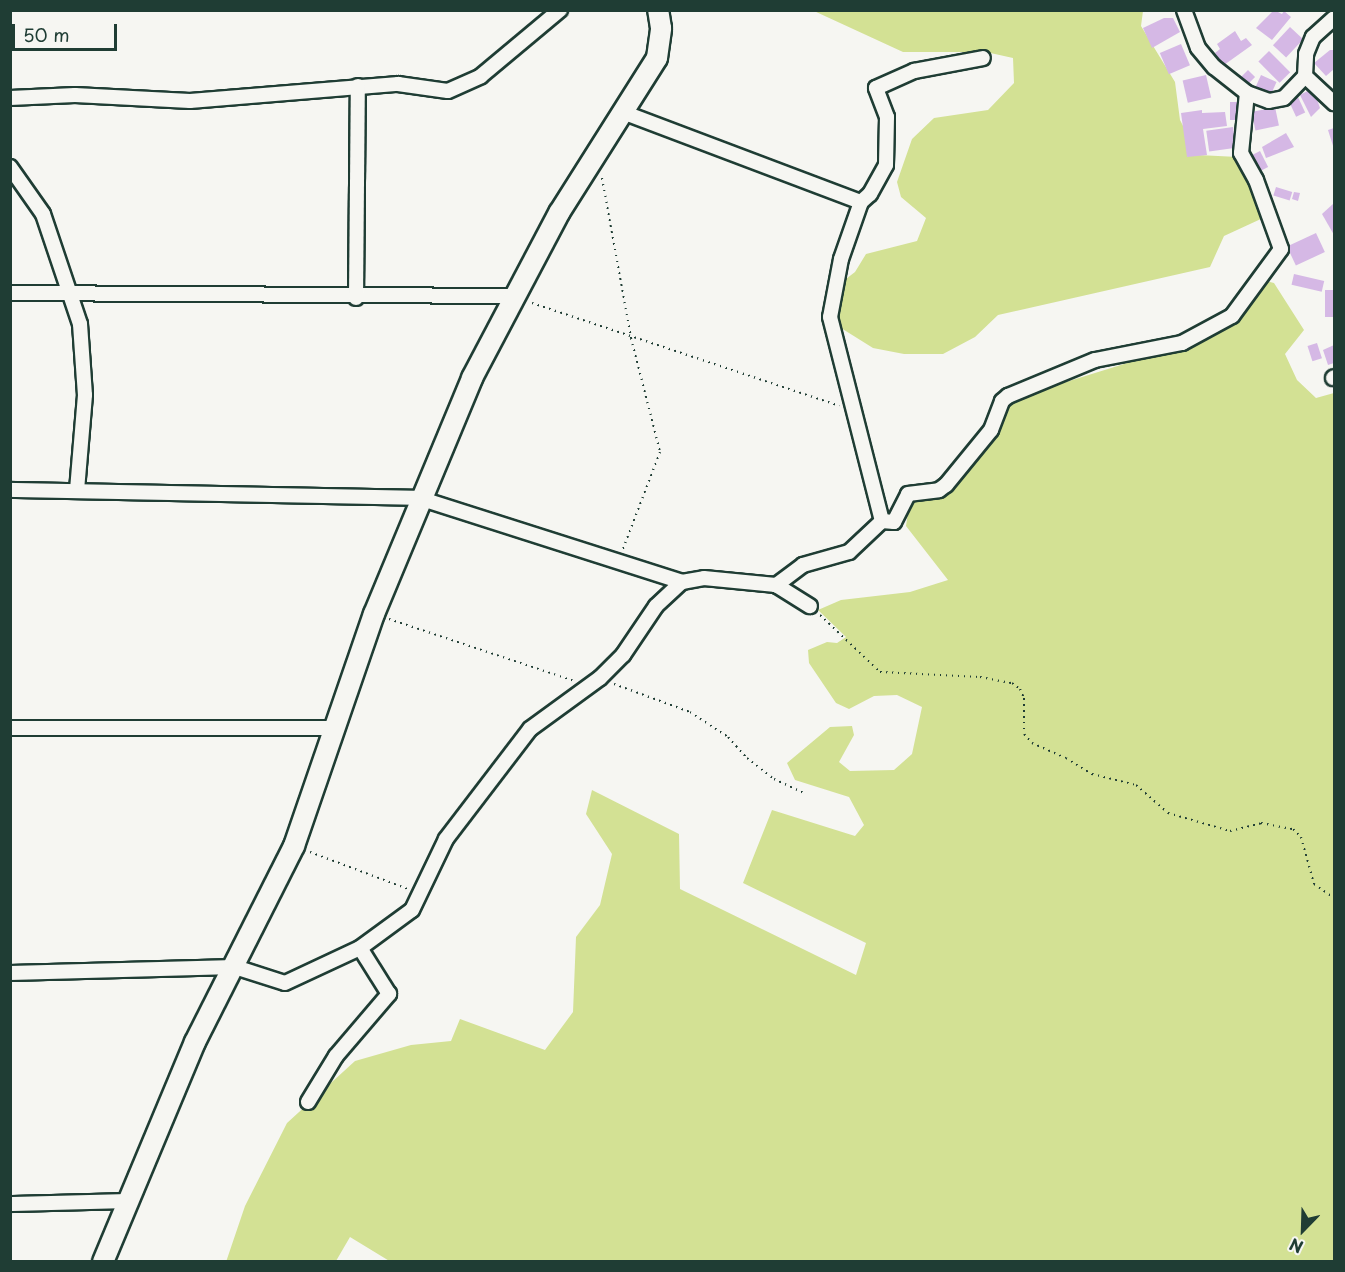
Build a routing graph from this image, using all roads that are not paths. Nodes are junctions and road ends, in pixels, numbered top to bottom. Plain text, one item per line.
1 (560, 10) edge
2 (658, 10) edge
3 (1184, 10) edge
4 (1335, 18) edge
5 (983, 58) dead end
6 (1305, 76) junction
7 (358, 86) junction
8 (1247, 93) junction
9 (10, 98) edge
10 (1335, 103) edge
11 (625, 113) junction
12 (10, 167) edge
13 (861, 202) junction
14 (10, 293) edge
15 (72, 295) junction
16 (512, 296) junction
17 (356, 298) junction
18 (10, 490) edge
19 (77, 491) junction
20 (419, 498) junction
21 (882, 521) junction
22 (682, 582) junction
23 (776, 585) junction
24 (810, 606) road end
25 (10, 728) edge
26 (336, 728) junction
27 (360, 948) junction
28 (235, 967) junction
29 (10, 973) edge
30 (308, 1102) dead end
31 (131, 1201) junction
32 (10, 1204) edge
33 (103, 1262) edge

1 - 7 street
2 - 11 street
3 - 8 street
4 - 6 street
5 - 13 street
6 - 8 street
6 - 10 street
7 - 9 street
7 - 17 street
8 - 21 street
11 - 13 street
11 - 16 street
12 - 15 street
13 - 21 street
14 - 15 street
15 - 17 street
15 - 19 street
16 - 17 street
16 - 20 street
18 - 19 street
19 - 20 street
20 - 22 street
20 - 26 street
21 - 23 street
22 - 23 street
22 - 27 street
23 - 24 street
25 - 26 street
26 - 28 street
27 - 28 street
27 - 30 street
28 - 29 street
28 - 31 street
31 - 32 street
31 - 33 street

